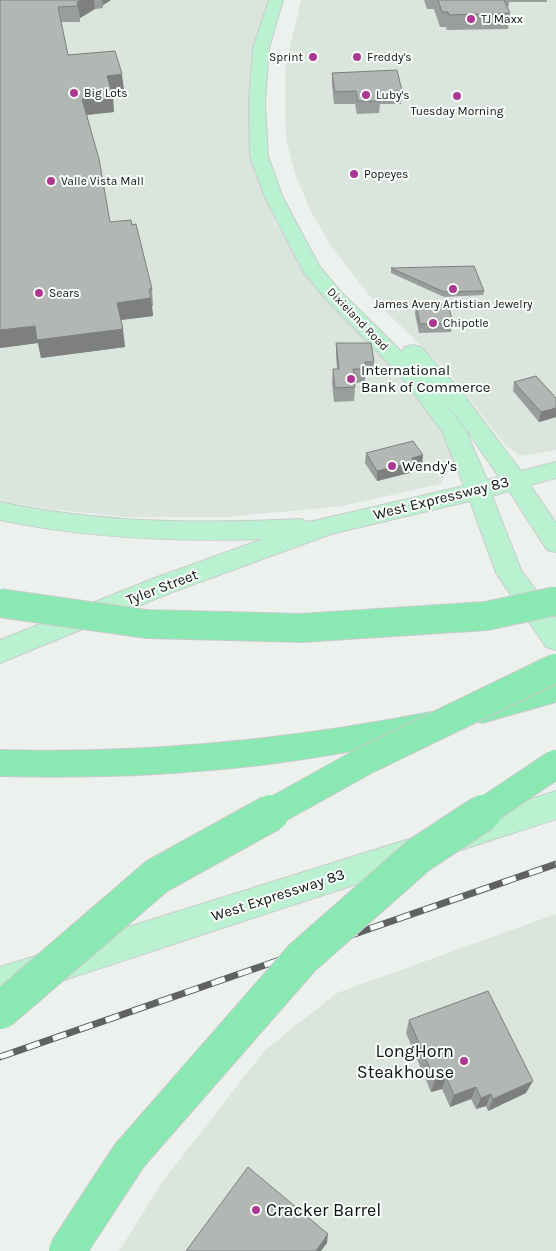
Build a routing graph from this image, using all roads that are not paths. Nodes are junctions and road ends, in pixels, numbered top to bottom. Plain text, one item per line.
1 (276, 0) edge
2 (293, 0) edge
3 (556, 470) edge
4 (513, 481) junction
5 (478, 491) junction
6 (0, 511) edge
7 (326, 526) junction
8 (556, 542) edge
9 (556, 601) edge
10 (0, 603) edge
11 (556, 640) edge
12 (0, 652) edge
13 (556, 668) edge
14 (556, 690) edge
15 (0, 763) edge
16 (556, 764) edge
17 (556, 805) edge
18 (0, 984) edge
19 (0, 1011) edge
20 (67, 1251) edge

1 - 5 main road, Dixieland Road
2 - 4 main road, Dixieland Road
3 - 4 main road, West Expressway 83
4 - 5 main road, West Expressway 83
4 - 8 main road, Dixieland Road
5 - 7 main road, West Expressway 83
5 - 11 main road, Dixieland Road
6 - 7 main road
7 - 12 main road, Tyler Street
9 - 10 highway, bridge
13 - 19 highway, bridge
14 - 15 highway, bridge
16 - 20 highway, bridge
17 - 18 main road, West Expressway 83

